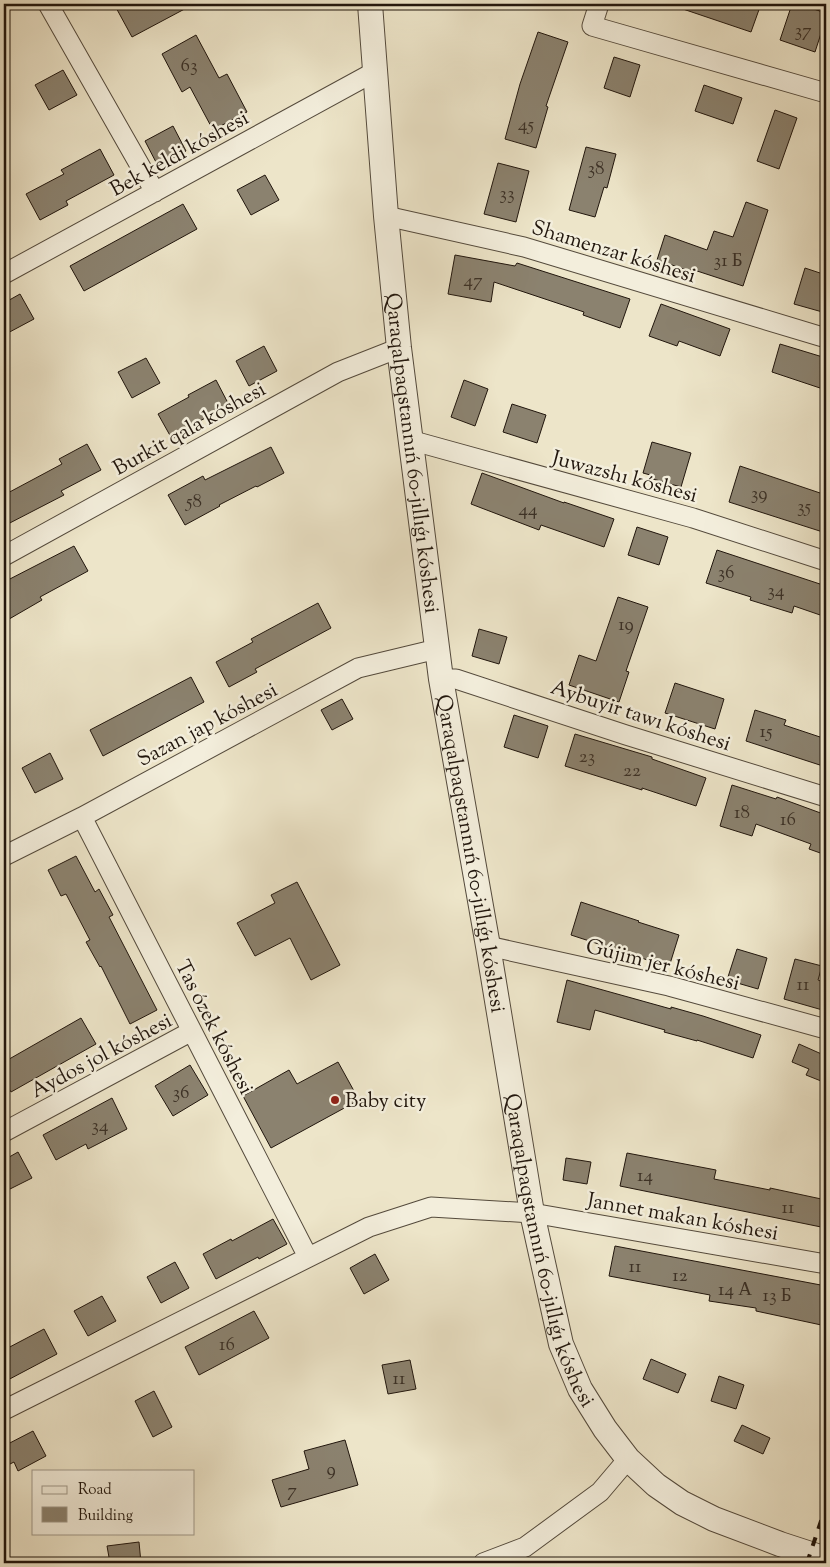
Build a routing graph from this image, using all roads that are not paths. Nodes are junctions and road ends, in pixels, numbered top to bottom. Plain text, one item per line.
1 (48, 4) edge
2 (370, 4) edge
3 (599, 4) edge
4 (376, 71) junction
5 (826, 93) edge
6 (155, 192) junction
7 (386, 216) junction
8 (4, 274) edge
9 (826, 338) edge
10 (399, 348) junction
11 (410, 440) junction
12 (4, 556) edge
13 (826, 561) edge
14 (437, 649) junction
15 (441, 679) junction
16 (826, 797) edge
17 (82, 817) junction
18 (4, 856) edge
19 (488, 946) junction
20 (826, 1029) edge
21 (192, 1031) junction
22 (4, 1132) edge
23 (532, 1213) junction
24 (308, 1257) junction
25 (826, 1264) edge
26 (4, 1410) edge
27 (628, 1459) junction
28 (826, 1559) edge
29 (483, 1563) edge

1 - 6 street
2 - 4 street, Qaraqalpaqstannıń 60-jıllıǵı kóshesi
3 - 5 street
4 - 6 street, Bek keldi kóshesi
4 - 7 street, Qaraqalpaqstannıń 60-jıllıǵı kóshesi
6 - 8 street, Bek keldi kóshesi
7 - 9 street, Shamenzar kóshesi
7 - 10 street, Qaraqalpaqstannıń 60-jıllıǵı kóshesi
10 - 11 street, Qaraqalpaqstannıń 60-jıllıǵı kóshesi
10 - 12 street, Burkit qala kóshesi
11 - 13 street, Juwazshı kóshesi
11 - 14 street, Qaraqalpaqstannıń 60-jıllıǵı kóshesi
14 - 15 street, Qaraqalpaqstannıń 60-jıllıǵı kóshesi
14 - 17 street, Sazan jap kóshesi
15 - 16 street, Aybuyir tawı kóshesi
15 - 19 street, Qaraqalpaqstannıń 60-jıllıǵı kóshesi
17 - 18 street, Sazan jap kóshesi
17 - 21 street, Tas ózek kóshesi
19 - 20 street, Gújim jer kóshesi
19 - 23 street, Qaraqalpaqstannıń 60-jıllıǵı kóshesi
21 - 22 street, Aydos jol kóshesi
21 - 24 street, Tas ózek kóshesi
23 - 24 street
23 - 25 street, Jannet makan kóshesi
23 - 27 street, Qaraqalpaqstannıń 60-jıllıǵı kóshesi
24 - 26 street
27 - 28 street, Qaraqalpaqstannıń 60-jıllıǵı kóshesi
27 - 29 street

